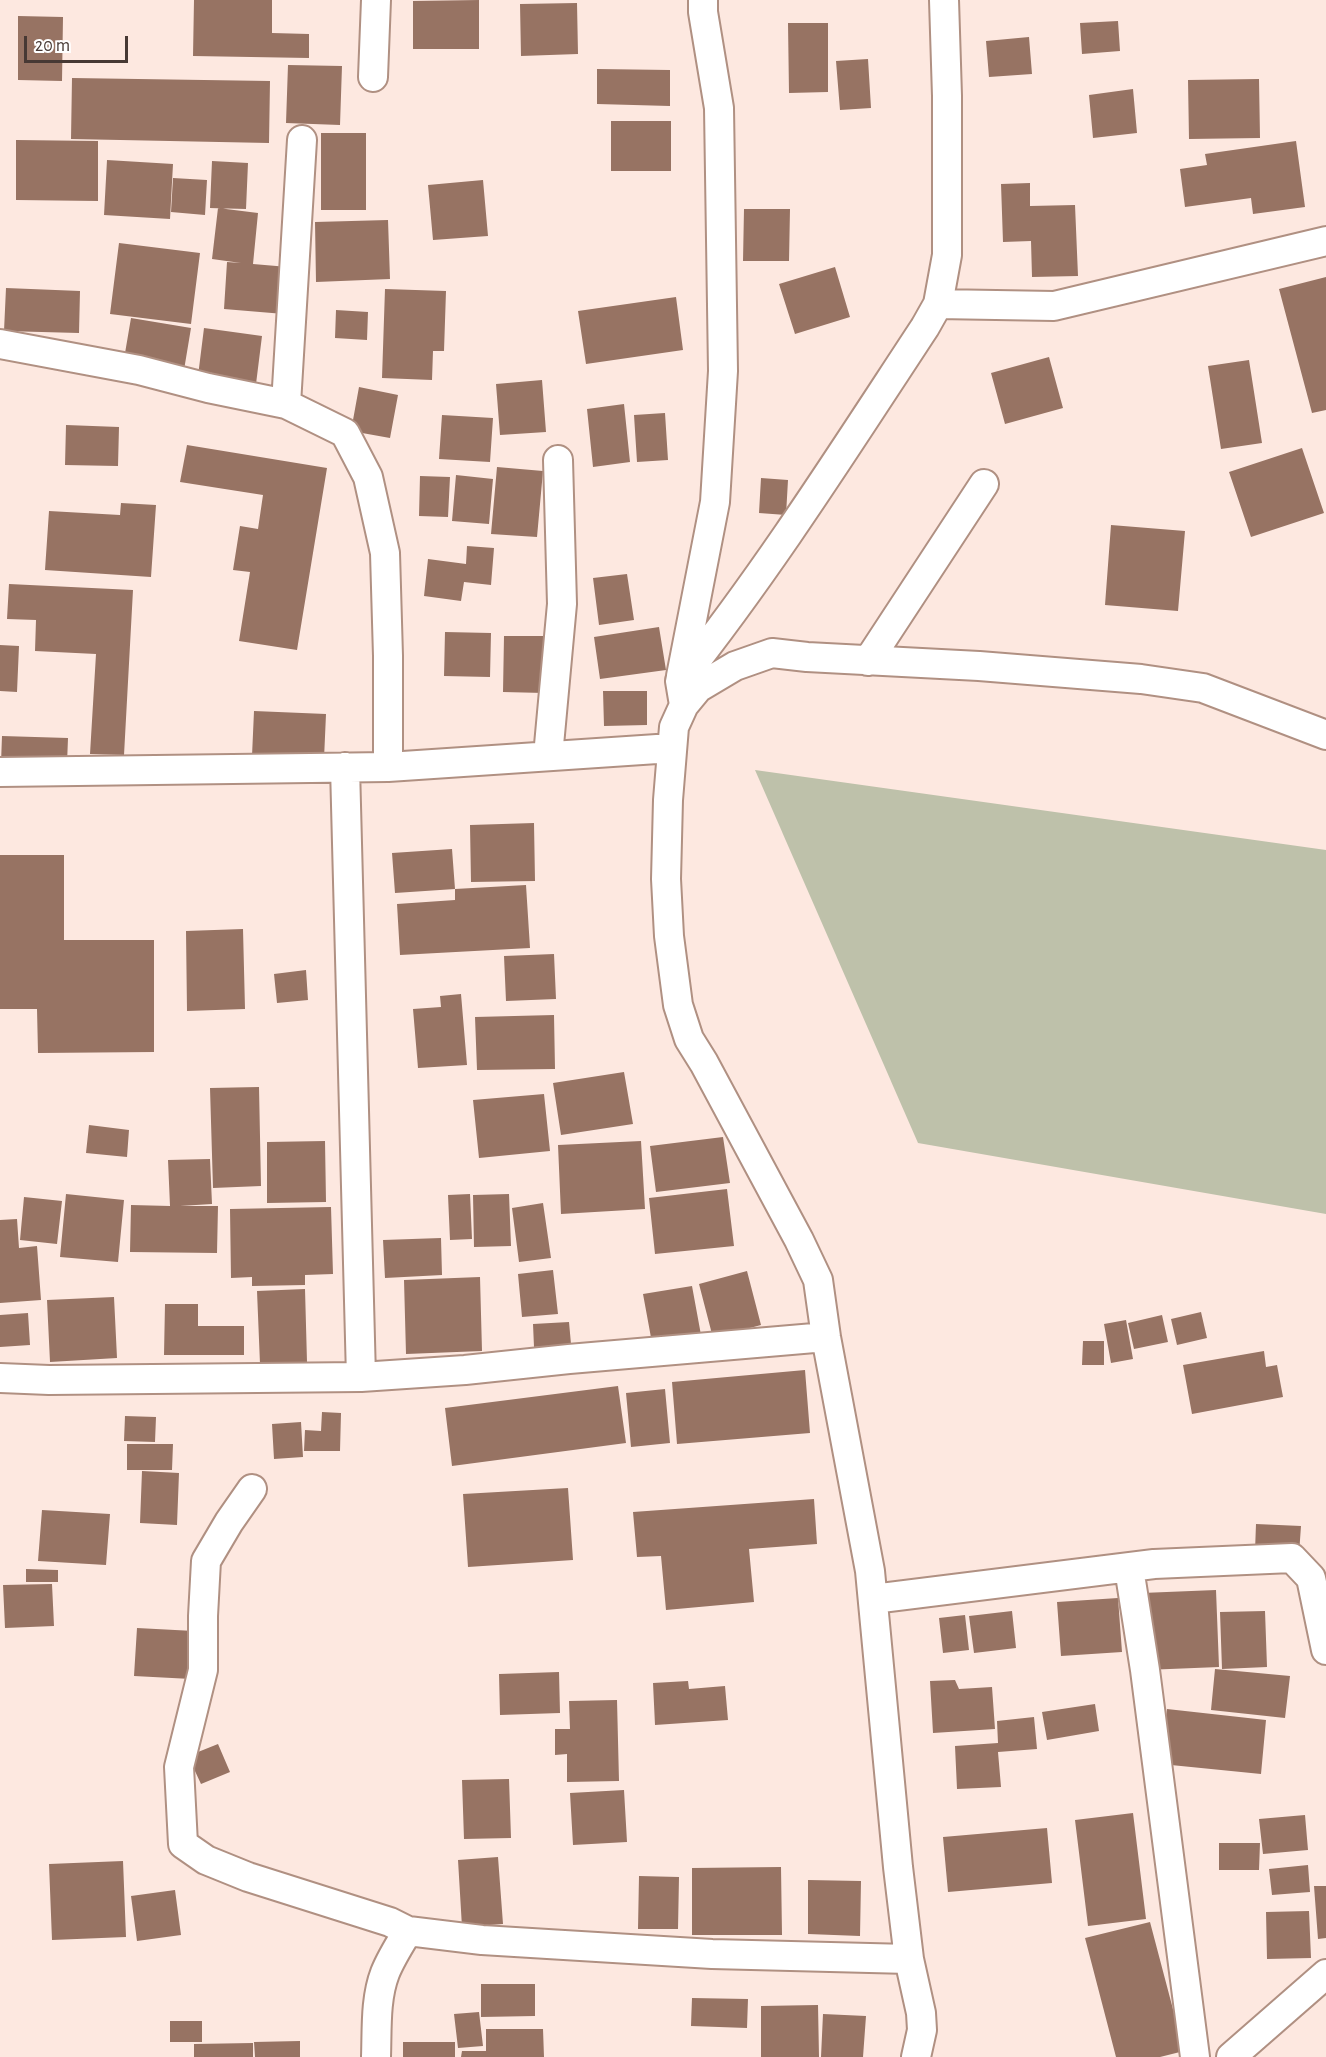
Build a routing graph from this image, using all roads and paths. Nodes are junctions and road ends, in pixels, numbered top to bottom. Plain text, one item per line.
1 (376, 0) edge
2 (703, 0) edge
3 (944, 0) edge
4 (373, 77) dead end
5 (302, 140) dead end
6 (1326, 241) edge
7 (938, 304) junction
8 (0, 344) edge
9 (286, 404) junction
10 (558, 460) dead end
11 (984, 484) dead end
12 (868, 661) junction
13 (682, 693) junction
14 (1326, 735) edge
15 (672, 748) junction
16 (548, 756) junction
17 (345, 767) junction
18 (388, 767) junction
19 (0, 772) edge
20 (826, 1337) junction
21 (361, 1377) junction
22 (0, 1378) edge
23 (252, 1489) dead end
24 (1129, 1568) junction
25 (873, 1599) junction
26 (1326, 1650) edge
27 (408, 1931) junction
28 (909, 1959) junction
29 (1326, 1974) edge
30 (376, 2057) edge
31 (916, 2057) edge
32 (1195, 2057) edge
33 (1231, 2057) edge

1 - 4 street
2 - 13 street
3 - 7 street
5 - 9 street
6 - 7 street
7 - 13 street
8 - 9 street
9 - 18 street
10 - 16 street
11 - 12 street
12 - 13 street
12 - 14 street
13 - 15 street
15 - 16 street
15 - 20 street
16 - 18 street
17 - 18 street
17 - 19 street
17 - 21 street
20 - 21 street
20 - 25 street
21 - 22 street
23 - 27 street
24 - 25 street
24 - 26 street
24 - 32 street
25 - 28 street
27 - 28 street
27 - 30 street
28 - 31 street
29 - 33 street

